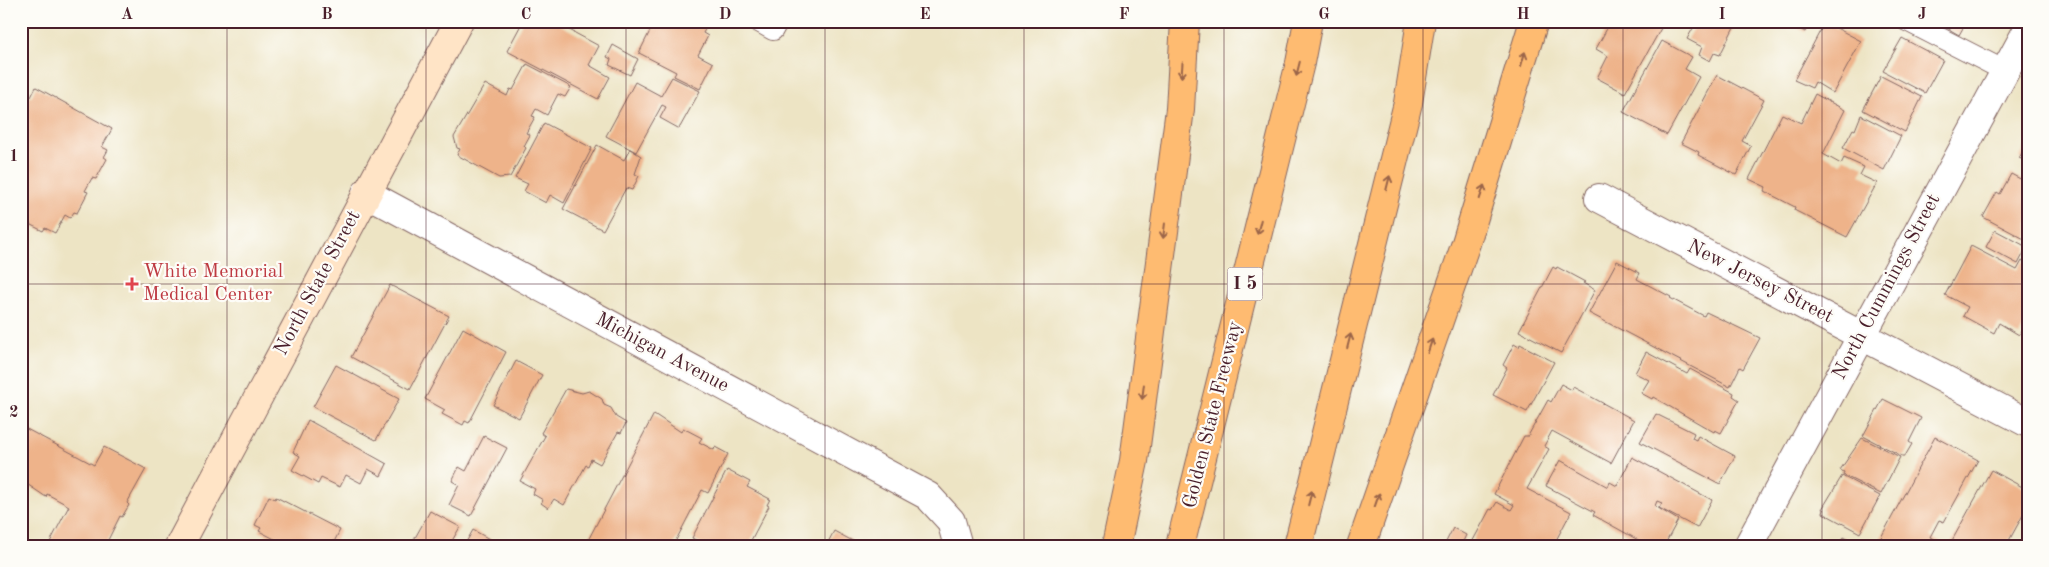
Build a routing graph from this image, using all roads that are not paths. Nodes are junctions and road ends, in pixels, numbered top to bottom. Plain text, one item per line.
1 (459, 21) edge
2 (1185, 21) edge
3 (1308, 21) edge
4 (1421, 21) edge
5 (1534, 21) edge
6 (1908, 21) edge
7 (2028, 29) edge
8 (2005, 71) junction
9 (366, 193) junction
10 (1599, 198) dead end
11 (1861, 335) junction
12 (2028, 423) edge
13 (954, 534) edge
14 (179, 546) edge
15 (1116, 546) edge
16 (1180, 546) edge
17 (1298, 546) edge
18 (1361, 546) edge
19 (1748, 546) edge

1 - 9 street, North State Street
2 -> 15 highway
3 -> 16 highway, Golden State Freeway / I 5
17 -> 4 highway
18 -> 5 highway
6 - 8 lane
7 - 8 street, North Cummings Street
8 - 11 street, North Cummings Street
9 - 13 street, Michigan Avenue
9 - 14 street, North State Street
10 - 11 street, New Jersey Street
11 - 12 street, New Jersey Street
11 - 19 street, North Cummings Street

